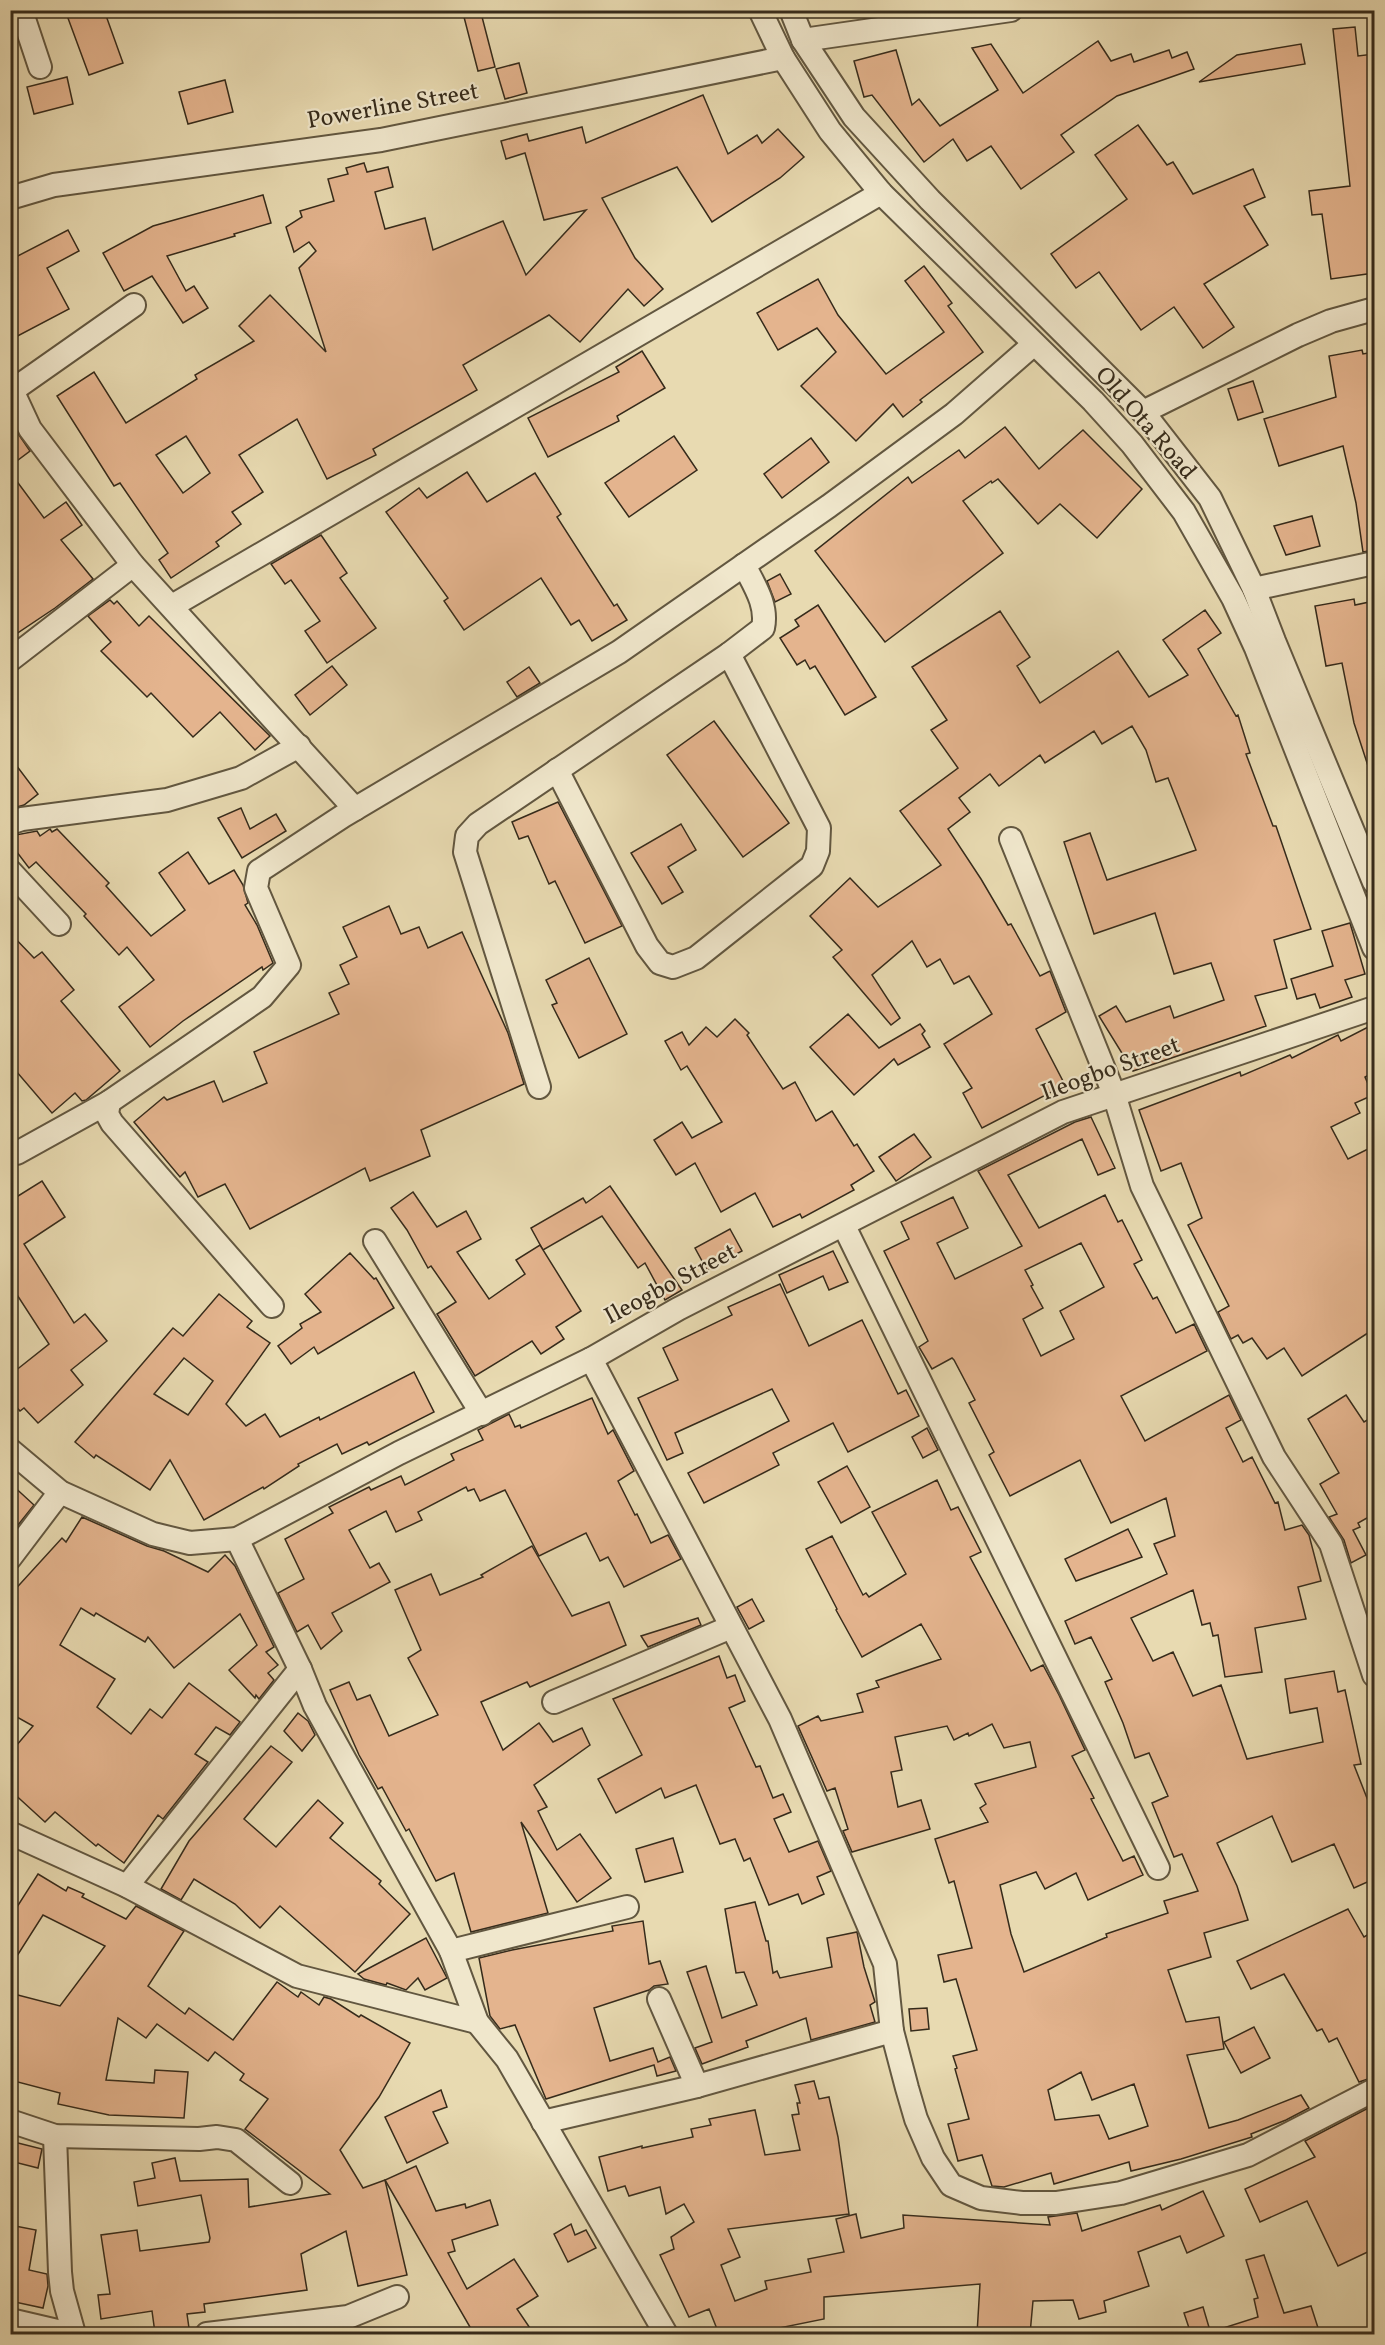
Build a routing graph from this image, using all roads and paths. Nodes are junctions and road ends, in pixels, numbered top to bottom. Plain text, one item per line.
1 (21, 10) edge
2 (760, 10) edge
3 (790, 10) edge
4 (1011, 10) edge
5 (803, 40) junction
6 (783, 58) junction
7 (40, 67) dead end
8 (881, 193) junction
9 (10, 198) edge
10 (134, 305) dead end
11 (1374, 309) edge
12 (1034, 344) junction
13 (12, 388) edge
14 (1143, 412) junction
15 (1374, 563) edge
16 (133, 565) junction
17 (744, 565) junction
18 (1254, 590) junction
19 (172, 606) junction
20 (729, 654) junction
21 (10, 660) edge
22 (299, 746) junction
23 (557, 770) junction
24 (355, 809) junction
25 (10, 823) edge
26 (1011, 840) dead end
27 (1368, 847) edge
28 (10, 871) edge
29 (1374, 882) edge
30 (59, 924) dead end
31 (1374, 948) edge
32 (1374, 1008) edge
33 (539, 1087) dead end
34 (1114, 1094) junction
35 (109, 1102) junction
36 (17, 1153) dead end
37 (844, 1226) junction
38 (375, 1241) dead end
39 (272, 1306) dead end
40 (591, 1359) junction
41 (482, 1414) junction
42 (10, 1450) edge
43 (60, 1492) junction
44 (237, 1539) junction
45 (10, 1558) edge
46 (731, 1627) junction
47 (300, 1669) junction
48 (1374, 1675) edge
49 (554, 1702) dead end
50 (10, 1833) edge
51 (1158, 1868) dead end
52 (127, 1886) junction
53 (627, 1907) dead end
54 (451, 1951) junction
55 (659, 1999) dead end
56 (477, 2022) junction
57 (892, 2031) junction
58 (698, 2086) junction
59 (1374, 2090) edge
60 (10, 2121) edge
61 (543, 2122) junction
62 (54, 2136) junction
63 (290, 2183) dead end
64 (397, 2297) dead end
65 (10, 2320) edge
66 (72, 2334) edge
67 (207, 2334) edge
68 (666, 2334) edge

1 - 7 street
2 - 6 street, Old Ota Road
3 - 5 street, Old Ota Road
4 - 5 street
5 - 14 street, Old Ota Road
6 - 8 street, Old Ota Road
6 - 9 street, Powerline Street
8 - 12 street, Old Ota Road
8 - 19 street
10 - 13 street
11 - 14 street
12 - 17 street
12 - 31 street, Old Ota Road
13 - 16 street
14 - 18 street, Old Ota Road
15 - 18 street
16 - 19 street
16 - 21 street
17 - 20 street
17 - 24 street
18 - 27 street, Old Ota Road
19 - 22 street
20 - 23 street
20 - 23 street
22 - 24 street
22 - 25 street
23 - 33 street
24 - 35 street
26 - 34 street
27 - 29 street, Old Ota Road
28 - 30 street
32 - 34 street, Ileogbo Street
34 - 37 street, Ileogbo Street
34 - 48 street
35 - 36 street
35 - 39 street
37 - 40 street, Ileogbo Street
37 - 51 street
38 - 41 street
40 - 41 street, Ileogbo Street
40 - 46 street
41 - 44 street, Ileogbo Street
42 - 43 street, Ileogbo Street
43 - 44 street, Ileogbo Street
43 - 45 street
44 - 47 street
46 - 49 street
46 - 57 street
47 - 52 street
47 - 54 street
50 - 52 street
52 - 56 street
53 - 54 street
54 - 56 street
55 - 58 street
56 - 61 street
57 - 58 street
57 - 59 street
58 - 61 street
60 - 62 street
61 - 68 street
62 - 63 street
62 - 66 street
64 - 67 street
65 - 66 street

